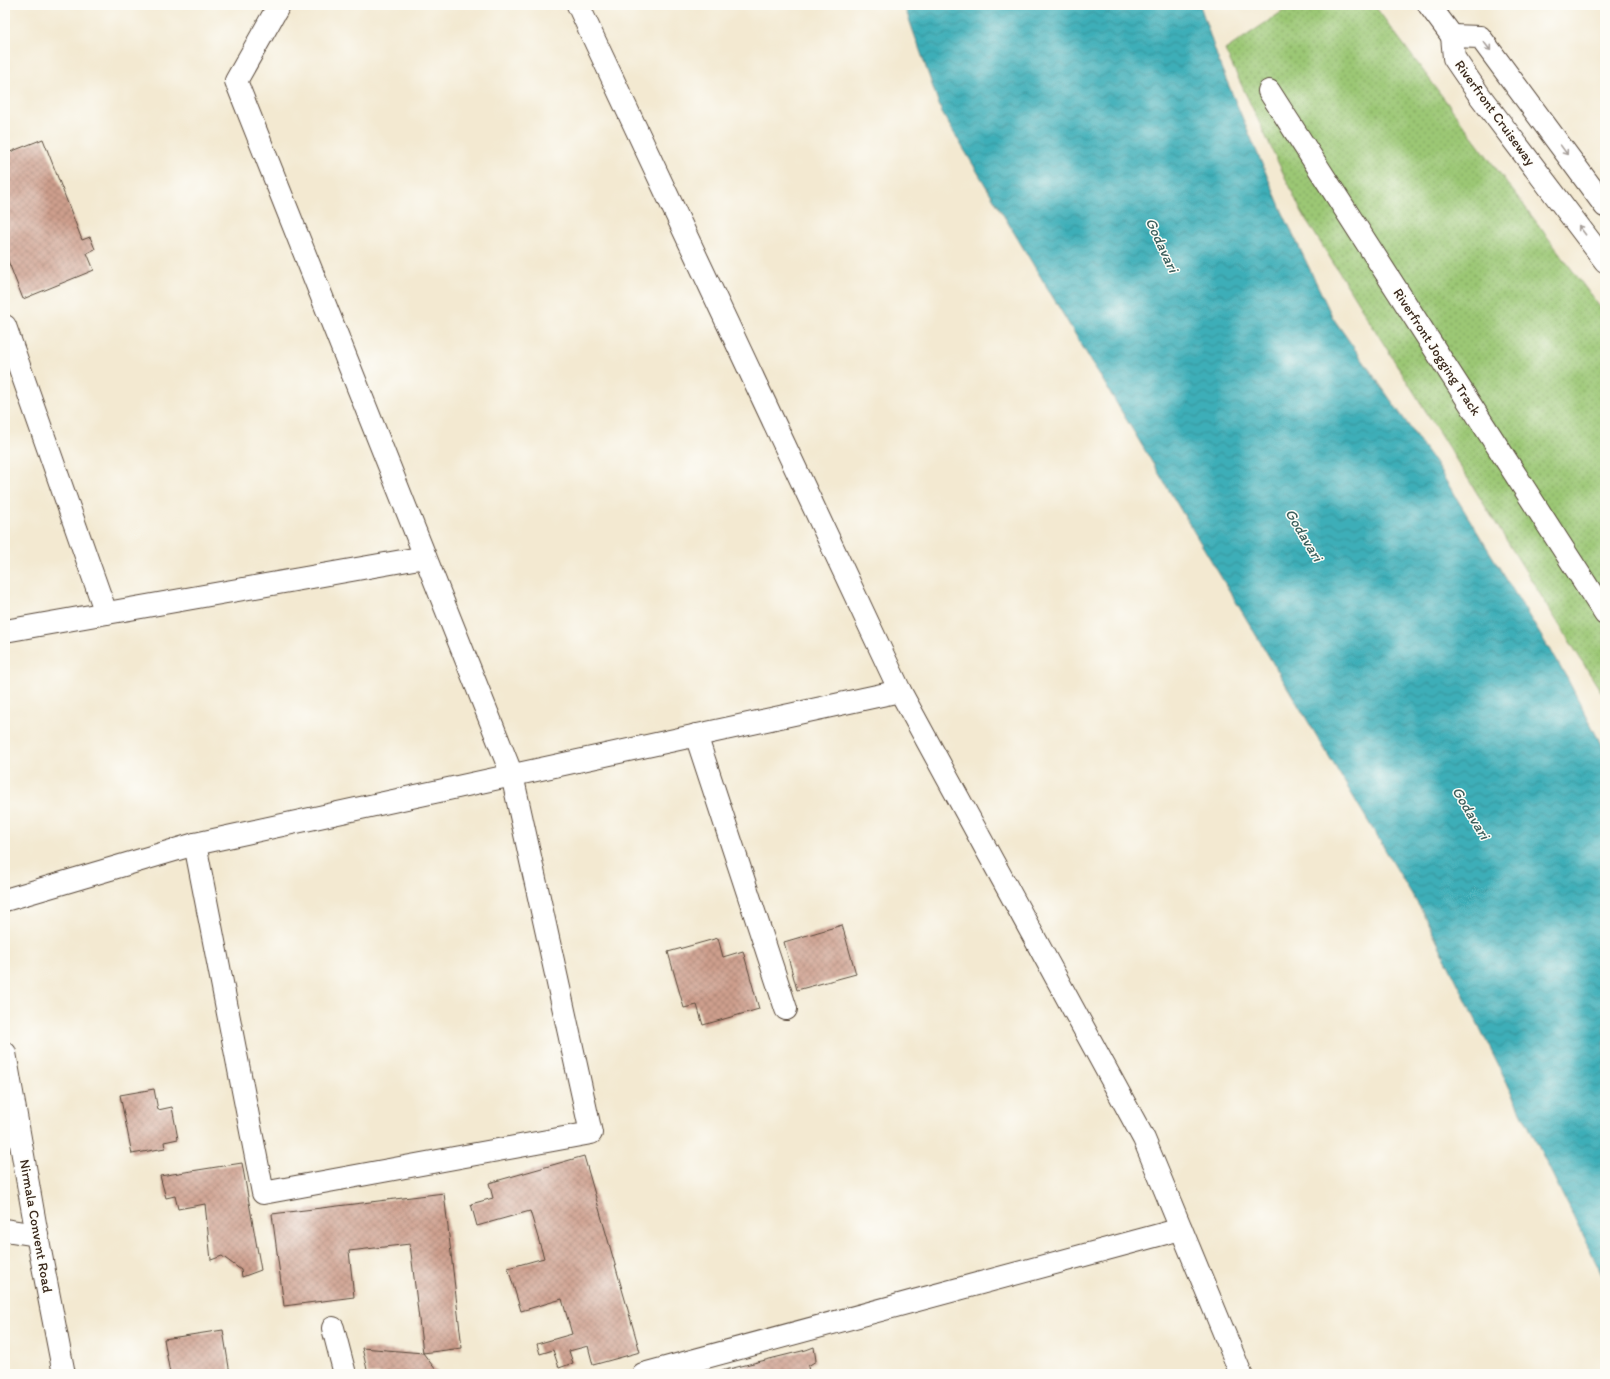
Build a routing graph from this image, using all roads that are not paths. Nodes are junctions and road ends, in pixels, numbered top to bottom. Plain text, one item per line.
1 (279, 5) edge
2 (578, 5) edge
3 (1431, 8) edge
4 (1452, 36) junction
5 (1269, 91) dead end
6 (1605, 206) edge
7 (1605, 261) edge
8 (5, 326) edge
9 (425, 556) junction
10 (106, 613) junction
11 (1605, 614) edge
12 (5, 631) edge
13 (900, 691) junction
14 (696, 735) junction
15 (512, 775) junction
16 (195, 844) junction
17 (5, 900) edge
18 (786, 1009) dead end
19 (5, 1053) edge
20 (1182, 1229) junction
21 (5, 1230) edge
22 (37, 1235) junction
23 (333, 1328) dead end
24 (64, 1374) edge
25 (345, 1374) edge
26 (643, 1374) edge
27 (1241, 1374) edge

1 - 9 street
2 - 13 street
3 - 4 street
4 -> 6 street, Riverfront Cruiseway
7 -> 4 street, Riverfront Cruiseway
5 - 11 street, Riverfront Jogging Track
8 - 10 street
9 - 10 street
9 - 15 street
10 - 12 street
13 - 14 street
13 - 20 street
14 - 15 street
14 - 18 street
15 - 16 street
15 - 16 street
16 - 17 street
19 - 22 street, Nirmala Convent Road
20 - 26 street
20 - 27 street
21 - 22 street
22 - 24 street, Nirmala Convent Road
23 - 25 street

